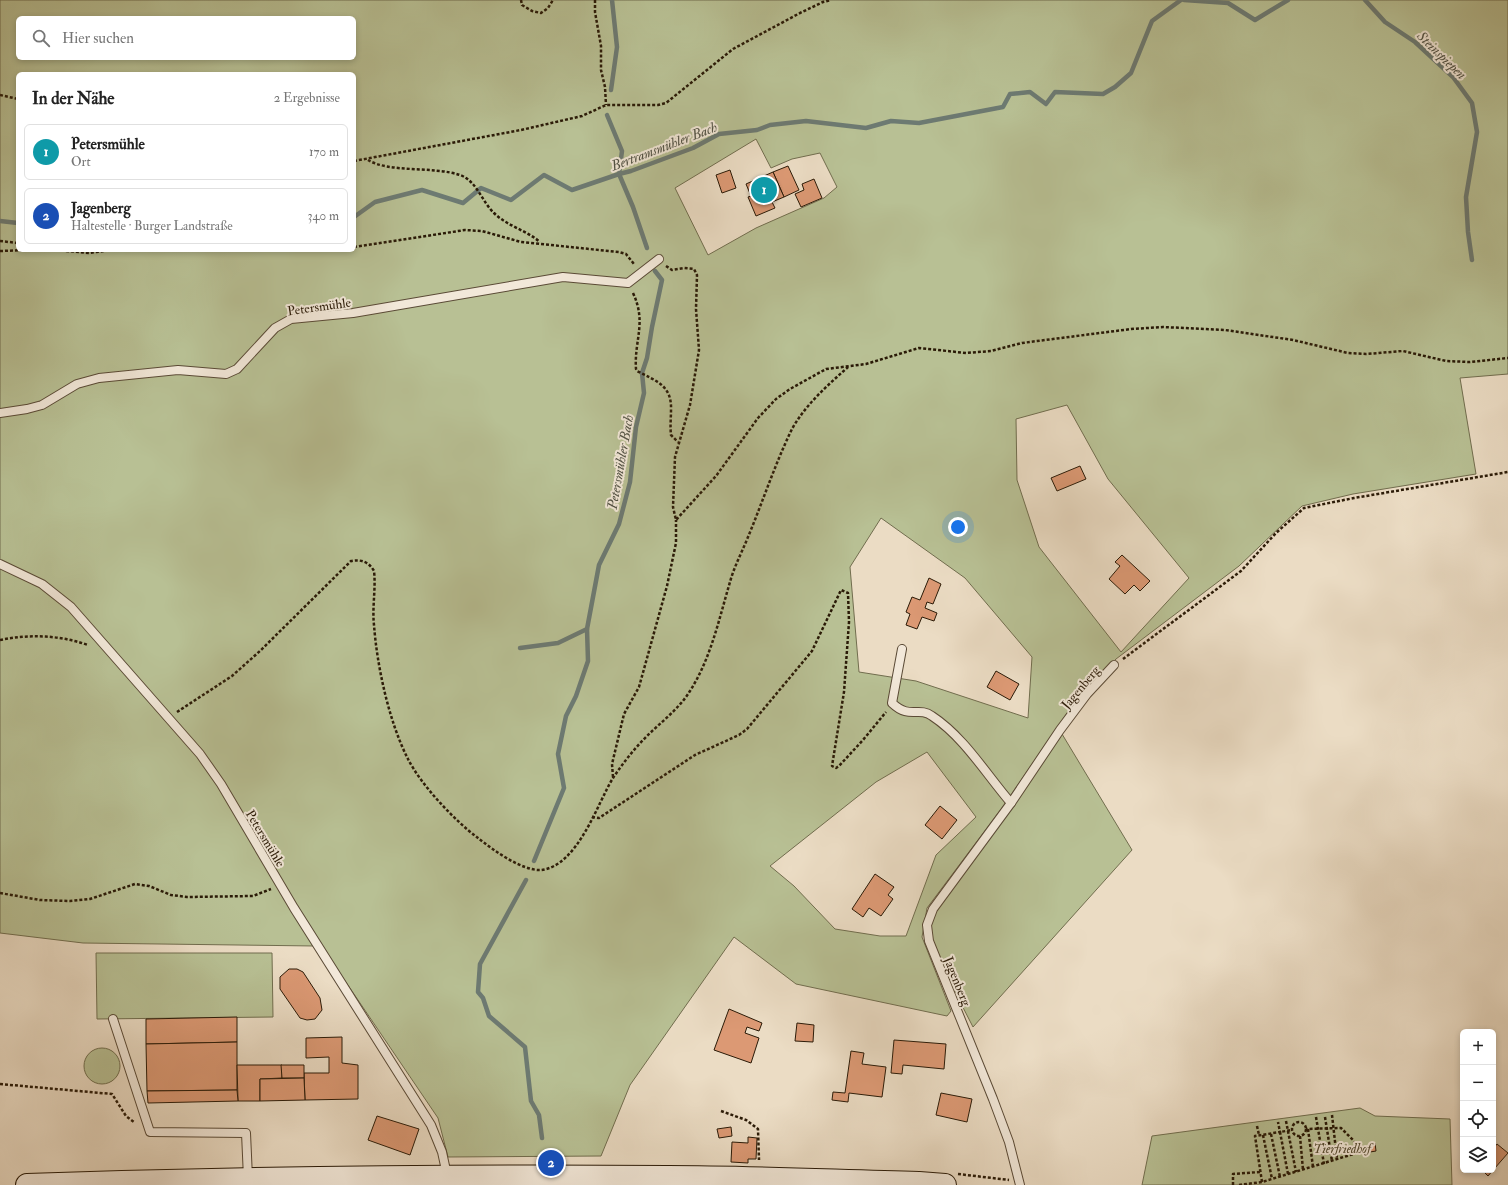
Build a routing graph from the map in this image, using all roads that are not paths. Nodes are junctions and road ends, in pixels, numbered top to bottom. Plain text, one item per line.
1 (659, 259) road end
2 (0, 413) edge
3 (0, 564) edge
4 (902, 649) dead end
5 (1114, 665) road end
6 (1011, 803) junction
7 (113, 1019) dead end
8 (447, 1176) junction
9 (248, 1179) junction
10 (27, 1185) edge
11 (945, 1185) edge
12 (1020, 1185) edge

1 - 2 lane, Petersmühle
3 - 8 lane, Petersmühle
4 - 6 lane
5 - 6 lane, Jagenberg
6 - 12 lane, Jagenberg
7 - 9 lane
8 - 9 main road
8 - 11 main road
9 - 10 main road

